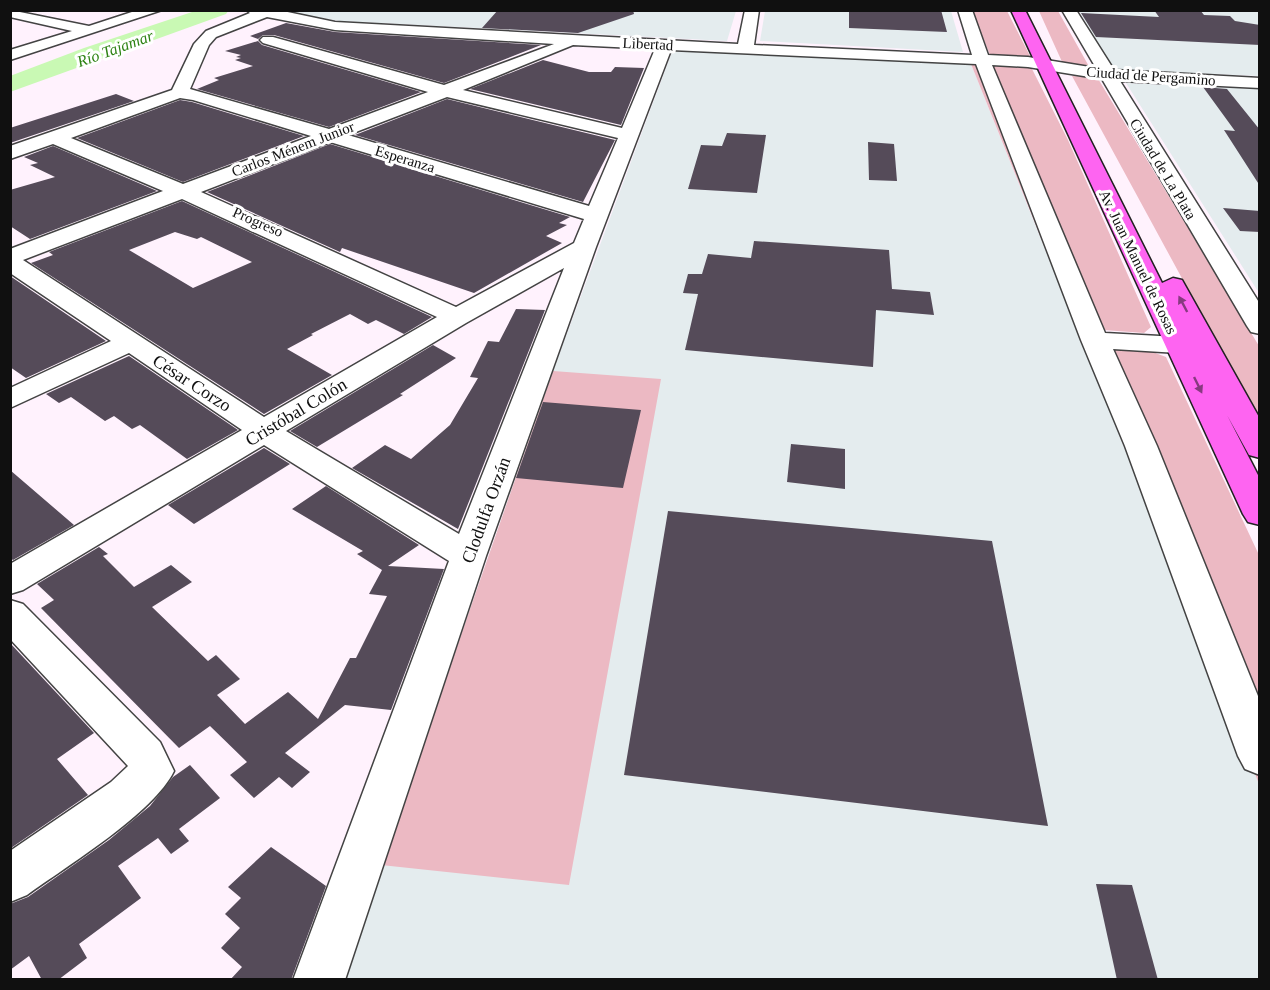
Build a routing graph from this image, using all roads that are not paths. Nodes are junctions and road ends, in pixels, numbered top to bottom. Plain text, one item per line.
1 (55, 10) edge
2 (155, 10) edge
3 (752, 10) edge
4 (965, 10) edge
5 (1018, 10) edge
6 (1034, 10) edge
7 (1069, 10) edge
8 (10, 12) edge
9 (259, 12) edge
10 (32, 17) junction
11 (10, 23) edge
12 (318, 24) junction
13 (89, 30) junction
14 (576, 41) junction
15 (665, 45) junction
16 (744, 49) junction
17 (10, 55) edge
18 (982, 60) junction
19 (1051, 65) junction
20 (1106, 75) junction
21 (1260, 83) edge
22 (445, 91) junction
23 (179, 93) junction
24 (629, 135) junction
25 (328, 136) junction
26 (54, 138) junction
27 (10, 153) edge
28 (185, 190) junction
29 (596, 215) junction
30 (584, 247) junction
31 (10, 257) edge
32 (10, 262) edge
33 (457, 317) junction
34 (1260, 326) edge
35 (1095, 340) junction
36 (129, 343) junction
37 (1178, 345) junction
38 (10, 399) edge
39 (264, 431) junction
40 (1260, 448) edge
41 (1260, 514) edge
42 (468, 556) junction
43 (10, 580) edge
44 (10, 614) edge
45 (1260, 756) edge
46 (10, 879) edge
47 (319, 980) edge

1 - 10 street
2 - 13 street
3 - 16 street
4 - 18 street
5 - 19 main road, Av. Juan Manuel de Rosas
6 - 19 main road, Av. Juan Manuel de Rosas
7 - 20 street, Ciudad de La Plata
8 - 10 street
9 - 12 street, Libertad
9 - 23 street
10 - 11 street
10 - 13 street
12 - 14 street, Libertad
12 - 22 street
13 - 17 street
14 - 15 street, Libertad
14 - 22 street, Carlos Ménem Junior
15 - 16 street, Libertad
15 - 24 street, Clodulfa Orzán
16 - 18 street, Libertad
18 - 19 street, Libertad
18 - 35 street
19 - 20 street, Ciudad de Pergamino
19 - 37 main road, Av. Juan Manuel de Rosas
40 -> 19 main road, Av. Juan Manuel de Rosas
20 - 21 street, Ciudad de Pergamino
20 - 34 street, Ciudad de La Plata
22 - 24 street
22 - 25 street, Carlos Ménem Junior
23 - 25 street, Esperanza
23 - 26 street
24 - 29 street, Clodulfa Orzán
25 - 28 street, Carlos Ménem Junior
25 - 29 street, Esperanza
26 - 27 street
26 - 28 street, Progreso
28 - 31 street, Carlos Ménem Junior
28 - 33 street, Progreso
29 - 30 street, Clodulfa Orzán
30 - 33 street, Cristóbal Colón
30 - 42 street, Clodulfa Orzán
32 - 36 street, César Corzo
33 - 39 street, Cristóbal Colón
35 - 37 street
35 - 45 street
36 - 38 street
36 - 39 street, César Corzo
37 -> 41 main road, Av. Juan Manuel de Rosas
39 - 42 street, César Corzo
39 - 43 street, Cristóbal Colón
42 - 47 street, Clodulfa Orzán
44 - 46 street

